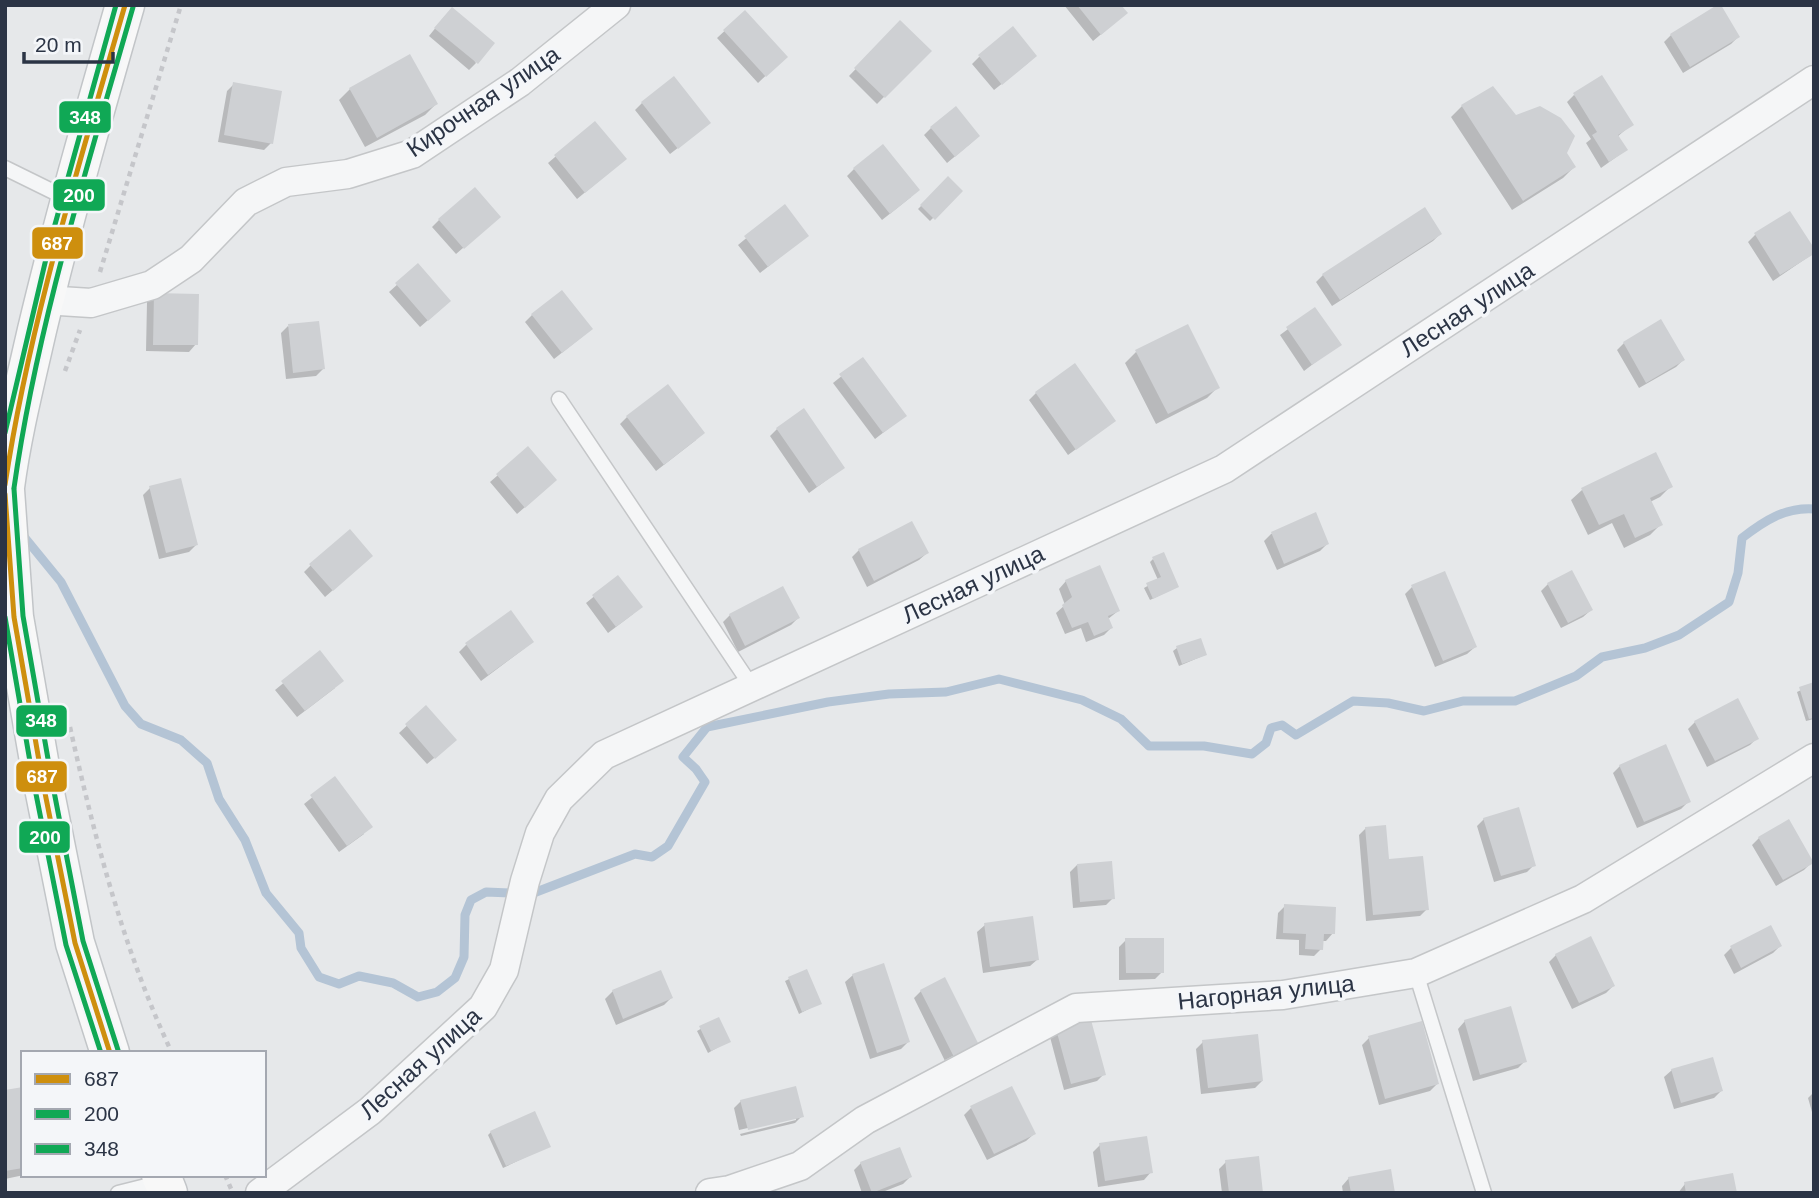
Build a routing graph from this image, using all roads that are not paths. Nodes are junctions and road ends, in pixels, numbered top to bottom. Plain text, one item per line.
1 (125, 5) edge
2 (616, 5) edge
3 (1814, 80) edge
4 (5, 168) edge
5 (69, 200) junction
6 (44, 300) junction
7 (559, 399) dead end
8 (5, 489) edge
9 (752, 687) junction
10 (1814, 758) edge
11 (1416, 973) junction
12 (109, 1051) edge
13 (164, 1183) edge
14 (118, 1193) edge
15 (260, 1193) edge
16 (710, 1193) edge
17 (1484, 1193) edge

1 - 5 main road
2 - 6 street, Кирочная улица
3 - 9 street, Лесная улица
4 - 5 lane
5 - 6 main road
6 - 8 main road
7 - 9 lane
8 - 12 main road
9 - 15 street, Лесная улица
10 - 11 street, Нагорная улица
11 - 16 street, Нагорная улица
11 - 17 lane
13 - 14 lane

